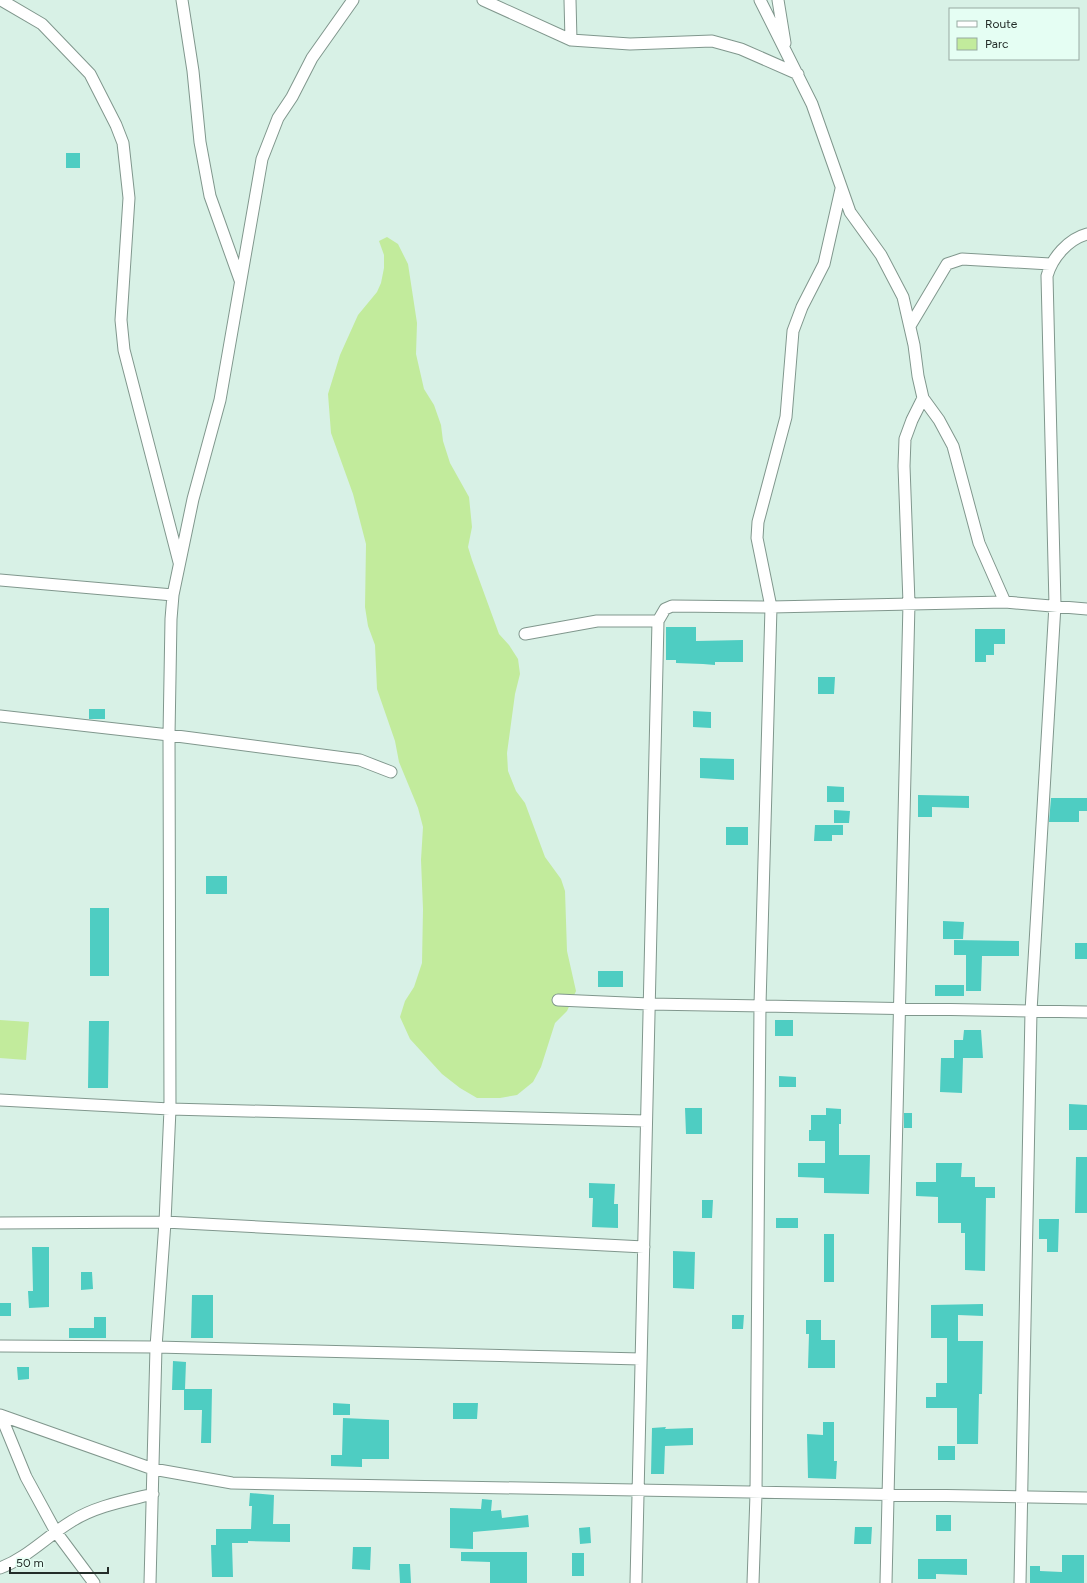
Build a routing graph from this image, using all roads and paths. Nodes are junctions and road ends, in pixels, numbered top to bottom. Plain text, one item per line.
1 (1, 0) edge
2 (182, 0) edge
3 (352, 0) edge
4 (483, 0) edge
5 (570, 0) edge
6 (760, 0) edge
7 (778, 0) edge
8 (571, 40) junction
9 (786, 49) junction
10 (798, 74) junction
11 (841, 189) junction
12 (1087, 234) edge
13 (1050, 264) junction
14 (240, 280) junction
15 (910, 326) junction
16 (924, 398) junction
17 (180, 566) junction
18 (0, 580) edge
19 (174, 596) junction
20 (1005, 602) junction
21 (909, 603) junction
22 (1055, 605) junction
23 (771, 607) junction
24 (1087, 609) edge
25 (658, 621) junction
26 (525, 634) dead end
27 (0, 716) edge
28 (169, 735) junction
29 (391, 772) dead end
30 (558, 1000) dead end
31 (649, 1004) junction
32 (760, 1005) junction
33 (899, 1008) junction
34 (1030, 1011) junction
35 (1087, 1012) edge
36 (0, 1100) edge
37 (170, 1109) junction
38 (646, 1121) junction
39 (165, 1222) junction
40 (0, 1223) edge
41 (644, 1247) junction
42 (0, 1346) edge
43 (156, 1347) junction
44 (641, 1359) junction
45 (0, 1415) edge
46 (153, 1469) junction
47 (638, 1491) junction
48 (153, 1494) junction
49 (756, 1494) junction
50 (888, 1496) junction
51 (1087, 1498) edge
52 (1020, 1499) junction
53 (56, 1532) junction
54 (0, 1568) edge
55 (94, 1583) edge
56 (150, 1583) edge
57 (636, 1583) edge
58 (753, 1583) edge
59 (886, 1583) edge
60 (1020, 1583) edge

1 - 17 street
2 - 14 street
3 - 14 street
4 - 8 street
5 - 8 street
6 - 9 street
7 - 9 street
8 - 10 street
9 - 10 street
10 - 11 street
11 - 15 street
11 - 23 street
12 - 13 street
13 - 15 street
13 - 22 street
14 - 17 street
15 - 16 street
16 - 20 street
16 - 21 street
17 - 19 street
18 - 19 street
19 - 28 street
20 - 21 street
20 - 22 street
21 - 23 street
21 - 33 street
22 - 24 street
22 - 34 street
23 - 25 street
23 - 32 street
25 - 26 street
25 - 31 street
27 - 28 street
28 - 29 street
28 - 37 street
30 - 31 street
31 - 32 street
31 - 38 street
32 - 33 street
32 - 49 street
33 - 34 street
33 - 50 street
34 - 35 street
34 - 52 street
36 - 37 street
37 - 38 street
37 - 39 street
38 - 41 street
39 - 40 street
39 - 41 street
39 - 43 street
41 - 44 street
42 - 43 street
43 - 44 street
43 - 46 street
44 - 47 street
45 - 46 street
45 - 53 street
46 - 47 street
46 - 48 street
47 - 49 street
47 - 57 street
48 - 53 street
48 - 56 street
49 - 50 street
49 - 58 street
50 - 52 street
50 - 59 street
51 - 52 street
52 - 60 street
53 - 54 street
53 - 55 street

